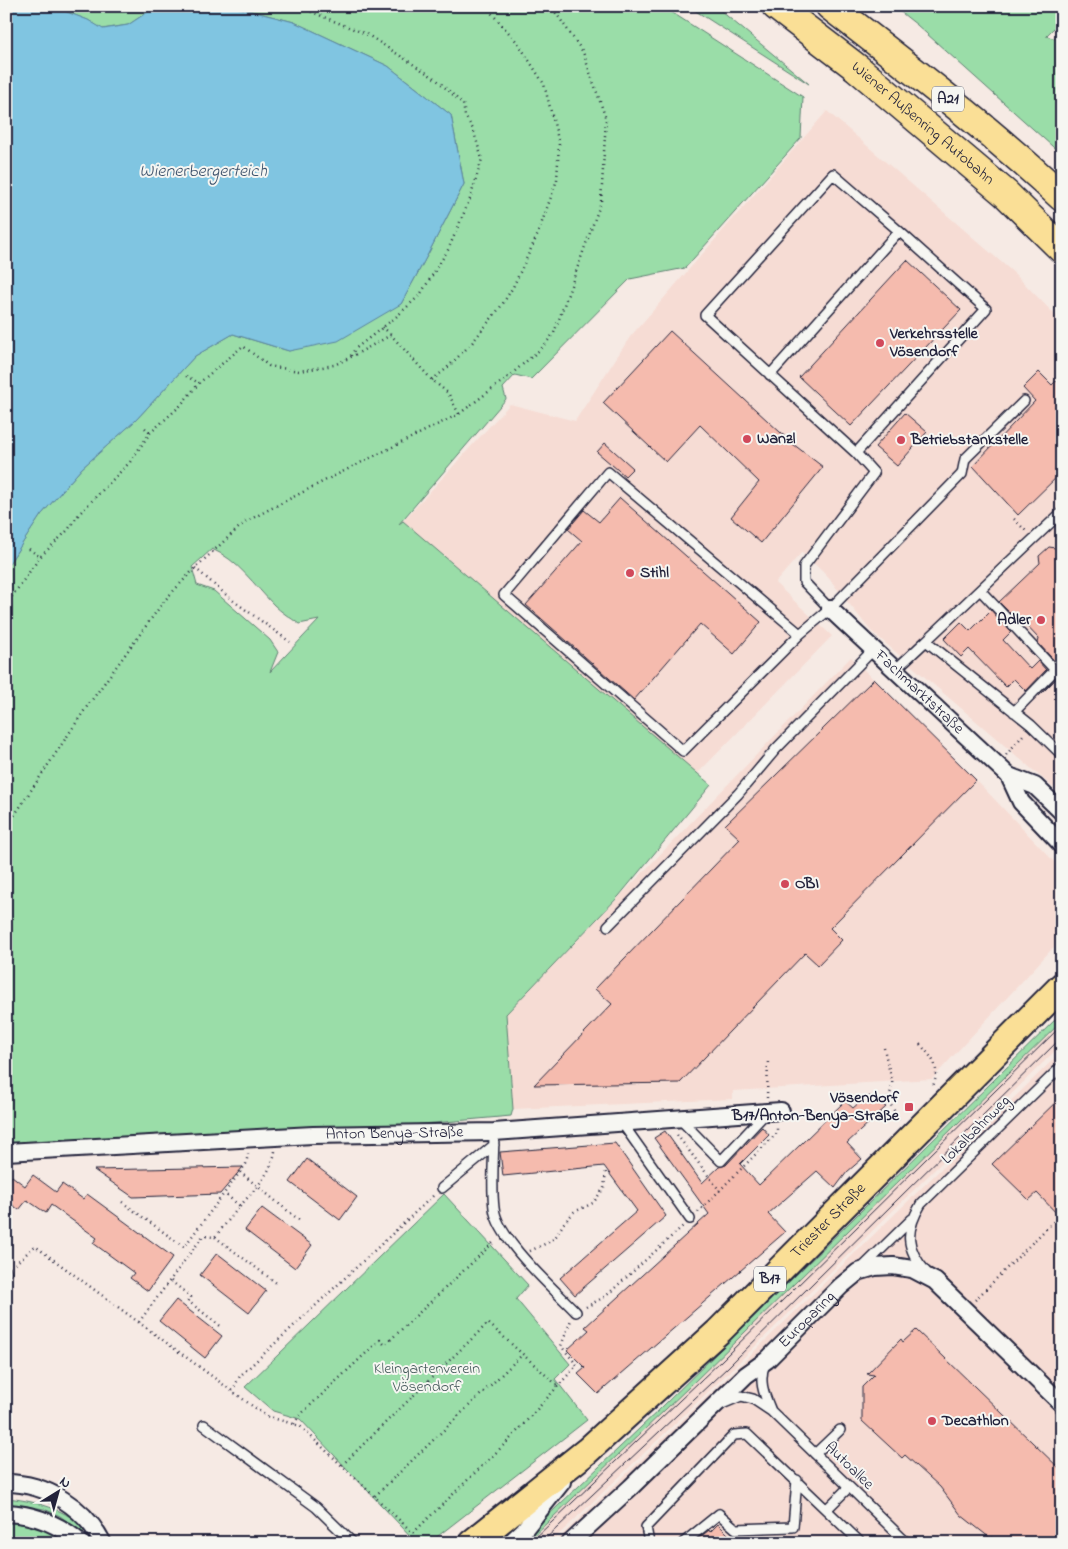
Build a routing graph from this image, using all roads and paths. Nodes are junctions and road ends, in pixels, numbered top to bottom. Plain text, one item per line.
1 (297, 6) edge
2 (485, 6) edge
3 (551, 6) edge
4 (776, 6) edge
5 (830, 6) edge
6 (1062, 197) edge
7 (899, 231) junction
8 (1062, 249) edge
9 (382, 327) junction
10 (391, 335) junction
11 (349, 358) junction
12 (770, 375) junction
13 (186, 376) dead end
14 (432, 380) junction
15 (199, 383) junction
16 (1024, 401) dead end
17 (459, 414) junction
18 (144, 428) dead end
19 (150, 433) junction
20 (856, 453) junction
21 (1062, 512) edge
22 (1014, 519) dead end
23 (1021, 526) dead end
24 (29, 549) dead end
25 (40, 557) junction
26 (195, 568) junction
27 (980, 590) junction
28 (6, 605) edge
29 (830, 609) junction
30 (800, 634) junction
31 (926, 641) junction
32 (290, 642) dead end
33 (873, 650) junction
34 (895, 670) junction
35 (1014, 712) junction
36 (1023, 735) dead end
37 (1019, 739) dead end
38 (1062, 755) edge
39 (1008, 776) junction
40 (1062, 812) edge
41 (6, 828) edge
42 (1062, 845) edge
43 (608, 926) dead end
44 (1062, 986) edge
45 (920, 1044) dead end
46 (884, 1048) dead end
47 (768, 1059) dead end
48 (1062, 1066) edge
49 (933, 1087) dead end
50 (774, 1111) junction
51 (672, 1118) junction
52 (900, 1121) dead end
53 (622, 1123) junction
54 (277, 1137) junction
55 (252, 1138) junction
56 (494, 1138) junction
57 (6, 1152) edge
58 (240, 1172) junction
59 (606, 1172) dead end
60 (256, 1186) junction
61 (442, 1188) joint
62 (720, 1191) dead end
63 (225, 1194) junction
64 (122, 1202) dead end
65 (240, 1206) junction
66 (1059, 1216) dead end
67 (914, 1217) junction
68 (690, 1219) dead end
69 (299, 1220) dead end
70 (503, 1232) junction
71 (215, 1237) junction
72 (521, 1254) junction
73 (6, 1272) edge
74 (858, 1272) junction
75 (171, 1281) junction
76 (935, 1282) junction
77 (279, 1285) dead end
78 (965, 1310) junction
79 (576, 1312) joint
80 (139, 1323) junction
81 (223, 1328) dead end
82 (523, 1354) junction
83 (767, 1360) junction
84 (558, 1386) junction
85 (232, 1391) junction
86 (1062, 1404) edge
87 (712, 1408) junction
88 (771, 1411) junction
89 (294, 1424) junction
90 (204, 1425) dead end
91 (840, 1430) dead end
92 (587, 1451) junction
93 (815, 1454) junction
94 (342, 1465) junction
95 (797, 1480) junction
96 (6, 1483) edge
97 (849, 1487) junction
98 (375, 1496) junction
99 (827, 1509) junction
100 (6, 1513) edge
101 (896, 1539) edge
102 (81, 1543) edge
103 (103, 1543) edge
104 (353, 1543) edge
105 (472, 1543) edge
106 (510, 1543) edge
107 (570, 1543) edge
108 (649, 1543) edge
109 (683, 1543) edge
110 (861, 1543) edge
111 (907, 1543) edge

1 - 9 path
2 - 14 path
3 - 17 path
4 - 8 highway, Wiener Außenring Autobahn / A21
5 - 6 highway, Wiener Außenring Autobahn / A21
7 - 12 lane
7 - 12 lane
7 - 20 lane
9 - 10 path
9 - 11 path
10 - 11 path
10 - 14 path
11 - 15 path
12 - 20 lane
13 - 15 path
14 - 17 path
15 - 19 path
16 - 29 lane
17 - 26 path
18 - 19 path
19 - 25 path
20 - 29 lane
21 - 27 lane
22 - 23 path
24 - 25 path
25 - 28 path
26 - 32 path
26 - 41 path
27 - 31 lane
27 - 35 lane
29 - 30 lane
29 - 33 street, Fachmarktstraße
30 - 30 lane
31 - 34 lane
31 - 35 lane
33 - 34 street, Fachmarktstraße
33 - 43 lane
34 - 39 street, Fachmarktstraße
35 - 38 lane
36 - 37 path
39 - 40 street, Fachmarktstraße
39 - 42 street, Fachmarktstraße
44 - 92 main road, Triester Straße / B17
45 - 49 path
46 - 52 path
47 - 50 path
48 - 67 lane, Lokalbahnweg
50 - 51 street, Anton Benya-Straße
50 - 51 lane
51 - 53 street, Anton Benya-Straße
51 - 62 path
53 - 56 street, Anton Benya-Straße
53 - 68 lane
54 - 55 street, Anton Benya-Straße
54 - 56 street, Anton Benya-Straße
54 - 60 path
55 - 57 street, Anton Benya-Straße
55 - 58 path
56 - 61 lane
56 - 70 lane
58 - 60 path
58 - 63 path
59 - 72 path
60 - 65 path
60 - 69 path
61 - 85 path
63 - 64 path
63 - 65 path
65 - 71 path
66 - 78 path
67 - 74 lane
67 - 76 lane
70 - 72 lane
70 - 89 path
71 - 75 path
71 - 77 path
72 - 79 lane
73 - 80 path
74 - 76 street, Europaring
74 - 83 street, Europaring
75 - 80 path
75 - 81 path
76 - 78 street, Europaring
78 - 86 street, Europaring
79 - 84 path
80 - 85 path
82 - 84 path
82 - 94 path
82 - 98 path
83 - 87 street, Europaring
83 - 88 lane, Autoallee
84 - 98 path
85 - 89 path
87 - 88 lane, Autoallee
87 - 107 street, Europaring
88 - 93 lane, Autoallee
89 - 94 path
90 - 104 lane
91 - 93 lane
92 - 105 main road, Triester Straße / B17
92 - 106 street
93 - 97 lane, Autoallee
94 - 98 path
95 - 99 lane
95 - 108 lane
95 - 109 lane
96 - 103 street
97 - 99 lane
97 - 101 lane, Autoallee
99 - 110 lane
100 - 102 street
101 - 111 lane, Autoallee

